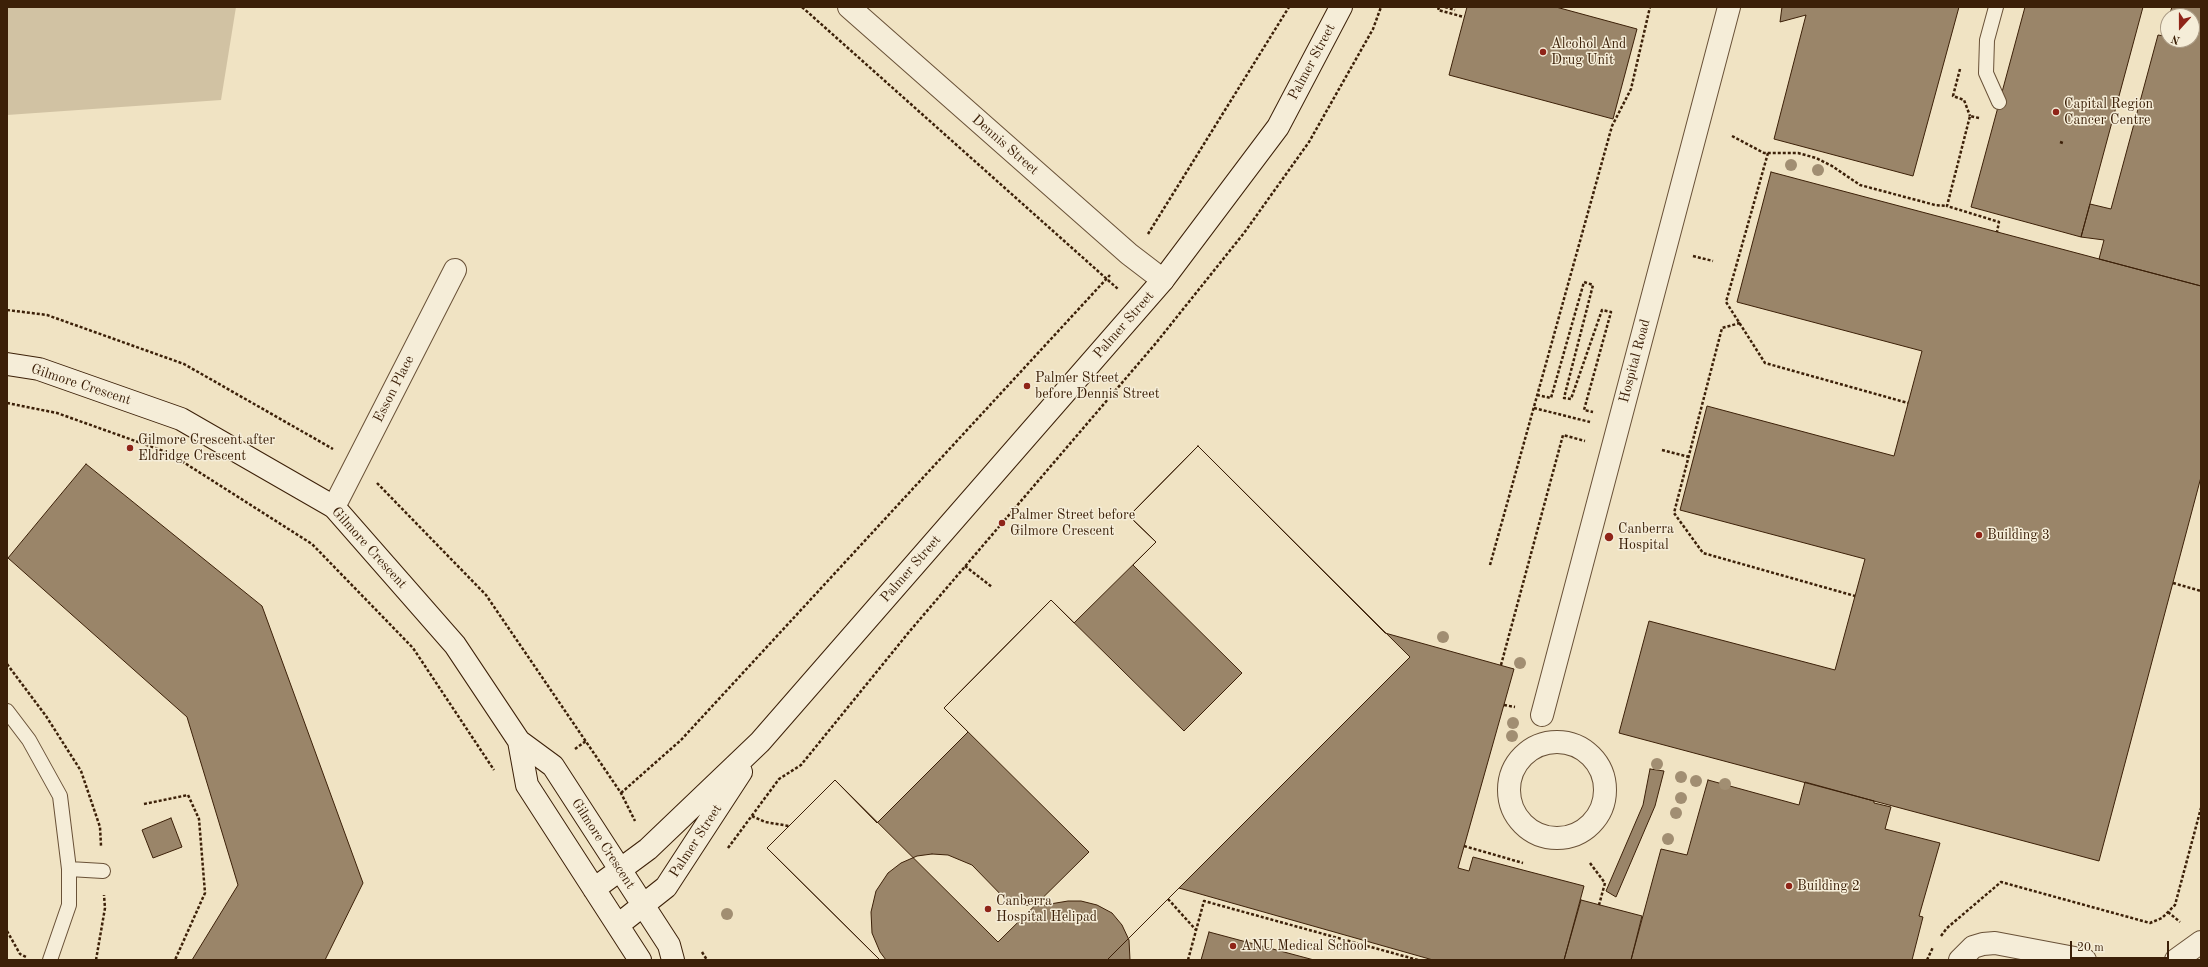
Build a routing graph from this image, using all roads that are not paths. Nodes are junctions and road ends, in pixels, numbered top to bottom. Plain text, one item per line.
1 (849, 7) edge
2 (1341, 7) edge
3 (1729, 7) edge
4 (1996, 7) edge
5 (1999, 102) dead end
6 (455, 270) dead end
7 (1163, 280) junction
8 (7, 364) edge
9 (334, 507) junction
10 (7, 711) edge
11 (1542, 715) junction
12 (518, 741) junction
13 (760, 742) junction
14 (1573, 745) junction
15 (1527, 752) junction
16 (69, 869) junction
17 (620, 869) junction
18 (103, 871) dead end
19 (594, 889) junction
20 (643, 906) junction
21 (618, 925) junction
22 (2201, 942) edge
23 (50, 960) edge
24 (640, 960) edge
25 (672, 960) edge
26 (1960, 960) edge
27 (2085, 960) edge
28 (2176, 960) edge

1 - 7 street, Dennis Street
2 - 7 street, Palmer Street
3 - 11 street, Hospital Road
4 - 5 lane
6 - 9 street, Esson Place
7 - 13 street, Palmer Street
8 - 9 street, Gilmore Crescent
9 - 12 street, Gilmore Crescent
10 - 16 lane
11 - 14 street, Hospital Road
11 - 15 street, Hospital Road
12 - 17 street, Gilmore Crescent
12 - 19 street, Gilmore Crescent
13 - 17 street, Palmer Street
13 - 20 street, Palmer Street
14 - 15 street, Hospital Road
14 - 15 street, Hospital Road
16 - 18 lane
16 - 23 lane
17 - 19 street, Palmer Street
17 - 20 street, Gilmore Crescent
19 - 21 street, Gilmore Crescent
20 - 21 street, Palmer Street
20 - 25 street, Gilmore Crescent
21 - 24 street, Gilmore Crescent
22 - 28 street
26 - 27 street

